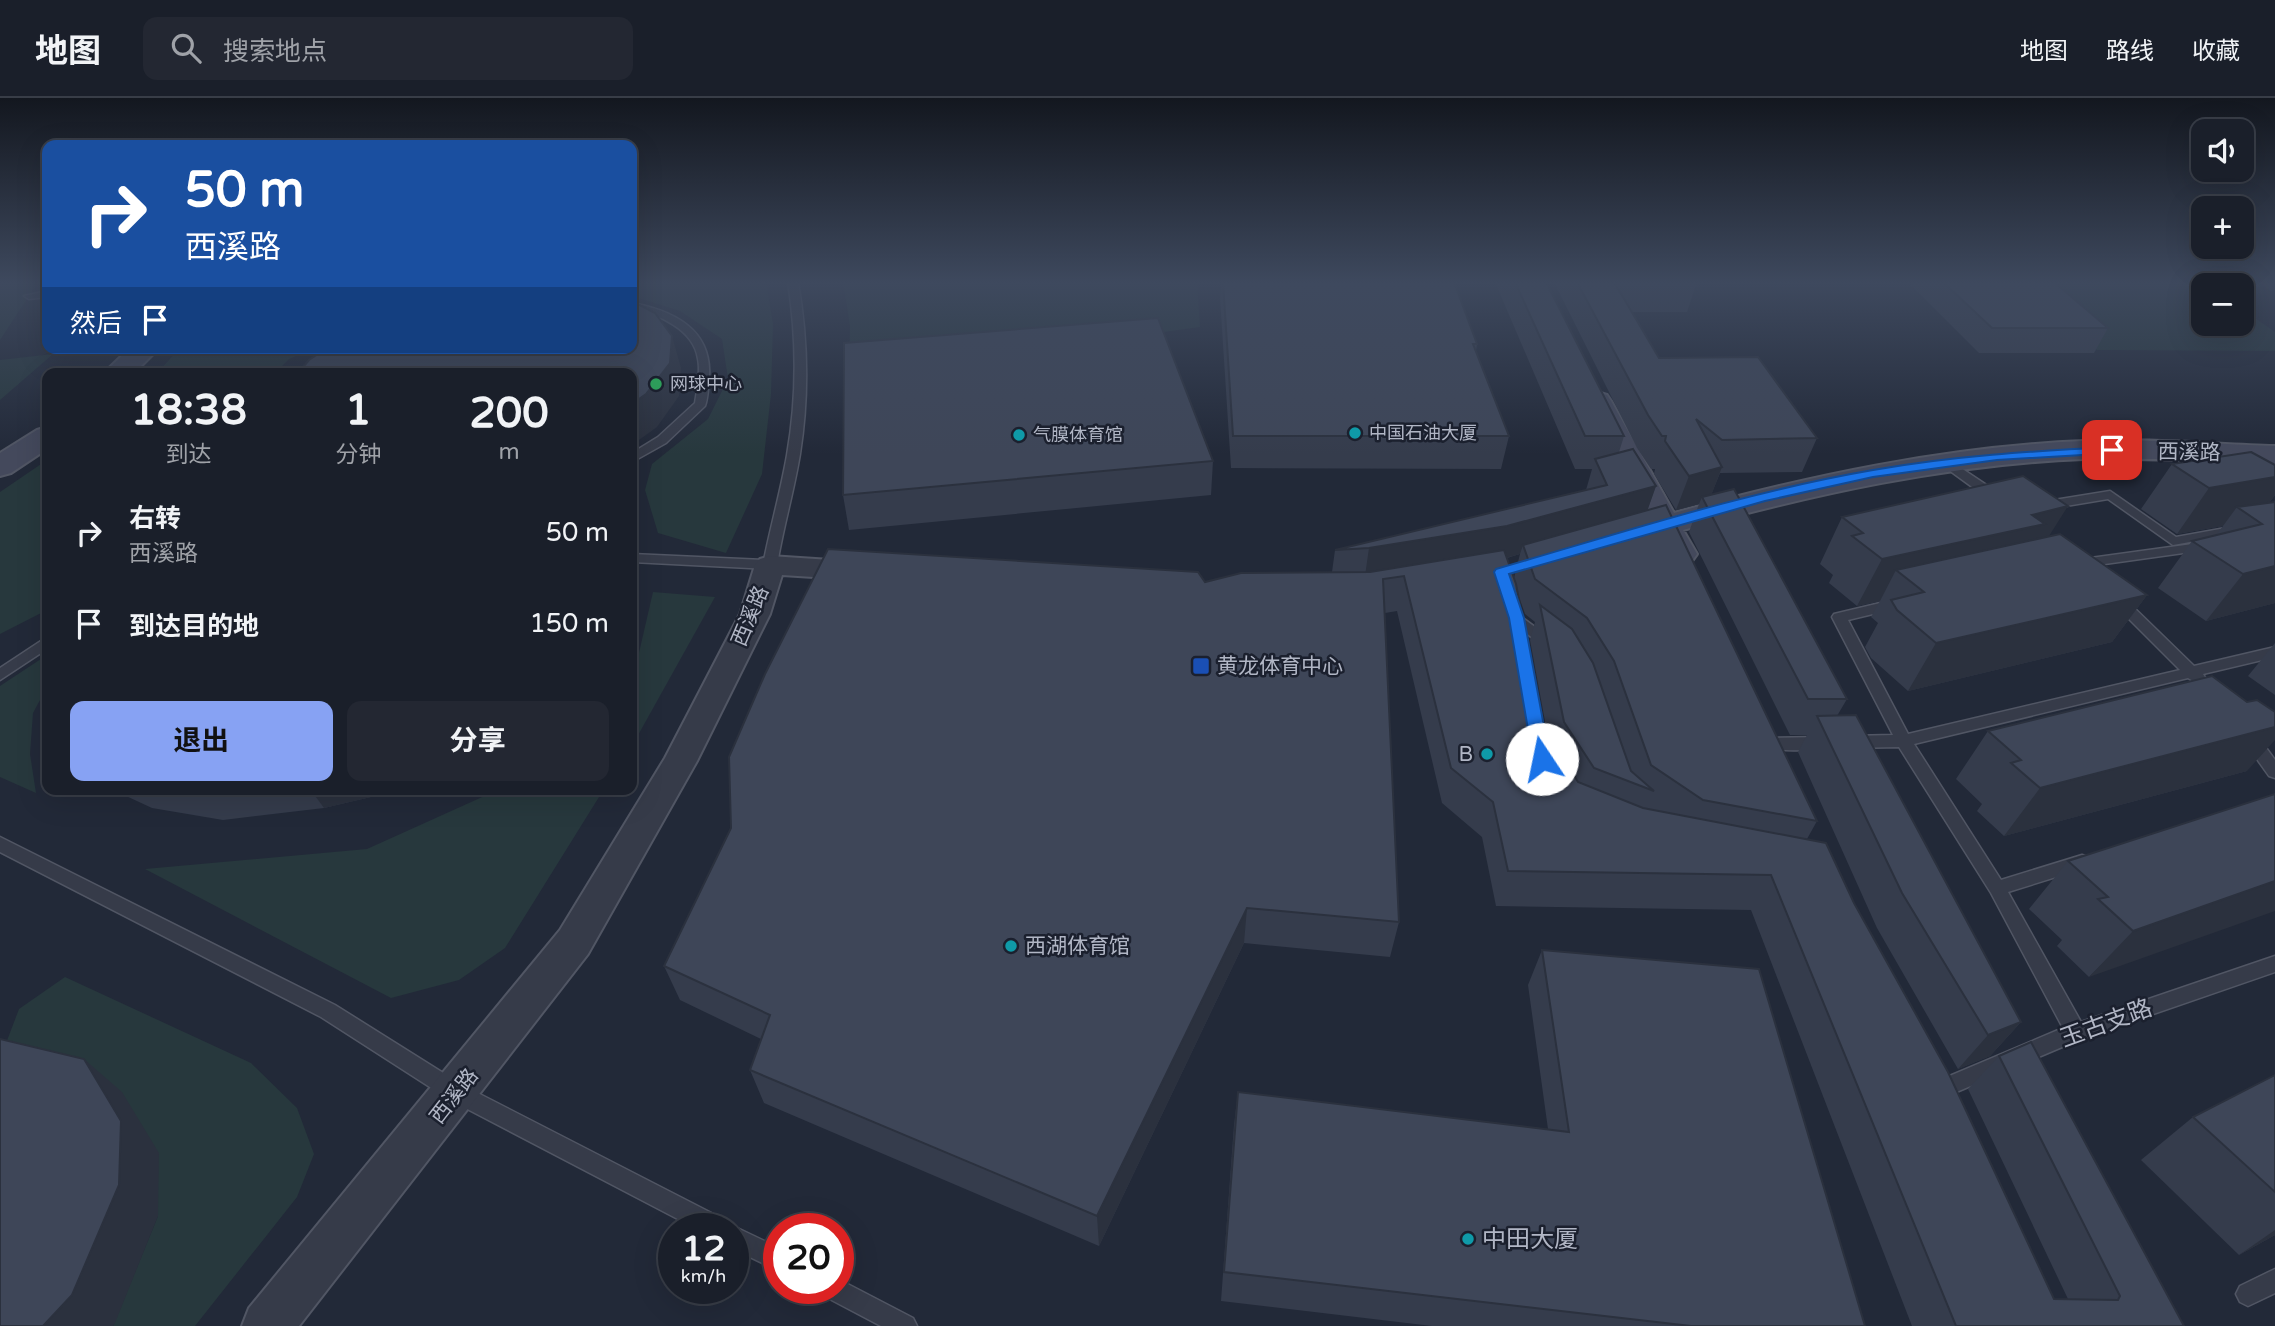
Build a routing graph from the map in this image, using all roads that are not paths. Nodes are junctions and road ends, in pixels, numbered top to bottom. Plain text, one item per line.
1 (693, 339) edge
2 (800, 339) edge
3 (139, 354) edge
4 (124, 368) edge
5 (1586, 378) edge
6 (42, 439) edge
7 (637, 455) edge
8 (2275, 455) edge
9 (1946, 462) junction
10 (0, 467) edge
11 (2003, 502) edge
12 (2028, 508) edge
13 (2275, 523) edge
14 (1653, 529) junction
15 (2275, 537) edge
16 (637, 558) edge
17 (2075, 559) junction
18 (770, 565) junction
19 (2053, 569) edge
20 (890, 573) edge
21 (1695, 586) edge
22 (1919, 599) edge
23 (1520, 639) edge
24 (42, 646) edge
25 (1559, 651) edge
26 (2275, 652) edge
27 (2193, 674) junction
28 (0, 675) edge
29 (2210, 692) edge
30 (2237, 720) edge
31 (1904, 741) junction
32 (1772, 748) edge
33 (2275, 772) edge
34 (0, 844) edge
35 (2103, 856) edge
36 (1997, 888) junction
37 (2275, 964) edge
38 (2076, 1032) junction
39 (1939, 1090) edge
40 (457, 1093) junction
41 (689, 1213) edge
42 (2275, 1281) edge
43 (2248, 1294) dead end
44 (854, 1299) edge
45 (267, 1326) edge
46 (905, 1326) edge

1 - 7 lane
2 - 18 lane
3 - 4 main road
5 - 14 main road
6 - 10 main road
8 - 9 main road, 西溪路
9 - 11 lane
9 - 14 main road, 西溪路
12 - 13 lane
14 - 21 main road
15 - 17 lane
16 - 18 lane
17 - 19 lane
17 - 27 lane
18 - 20 street, 西溪路
18 - 40 street, 西溪路
22 - 31 lane
23 - 25 lane
24 - 28 lane
26 - 27 lane
27 - 29 lane
27 - 31 lane
30 - 33 lane
31 - 32 lane
31 - 36 lane
34 - 40 lane
35 - 36 lane
36 - 38 lane
37 - 38 lane, 玉古支路
38 - 39 lane, 玉古支路
40 - 41 lane
40 - 45 street, 西溪路
42 - 43 lane
44 - 46 lane

